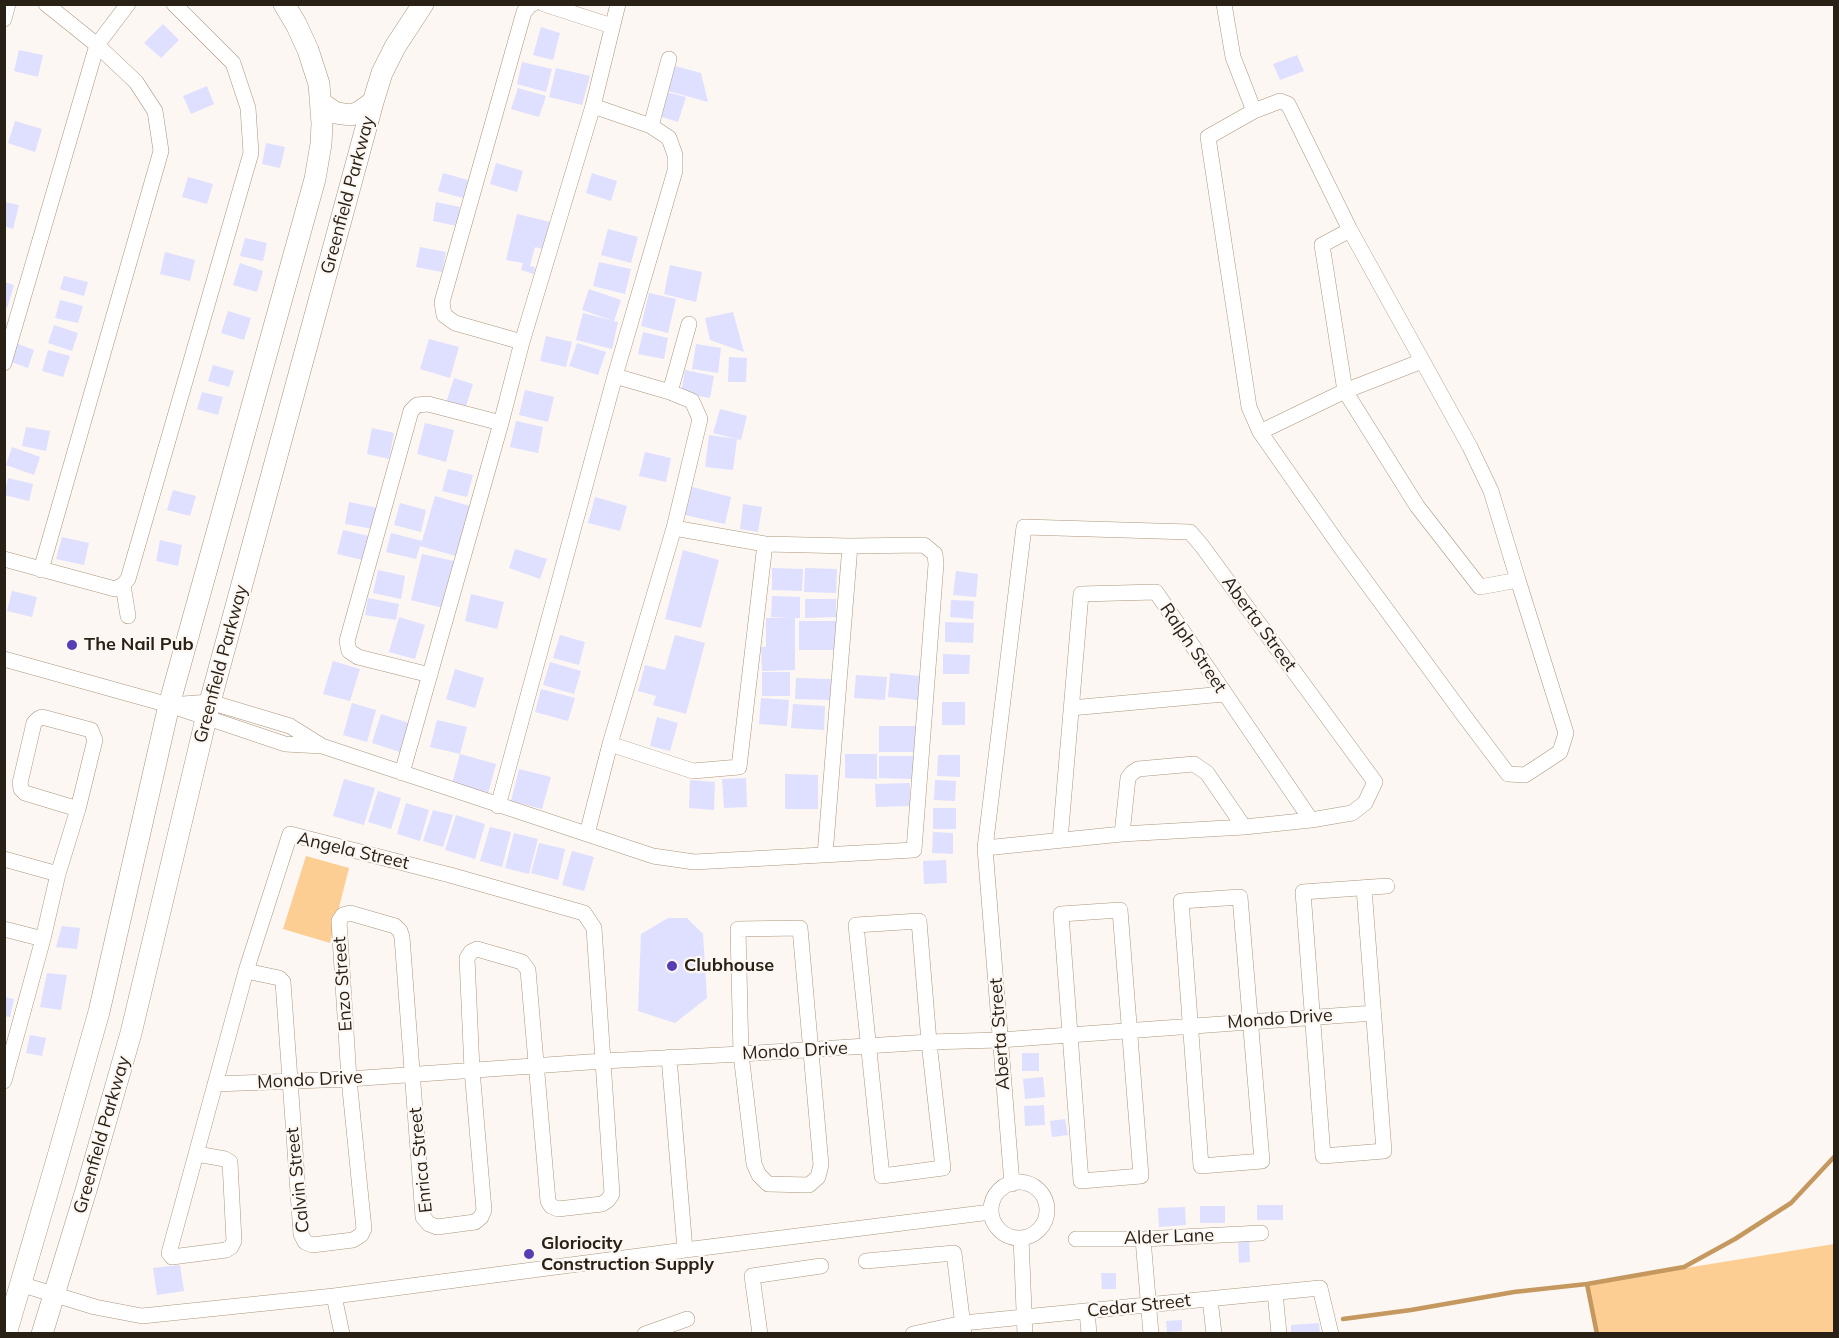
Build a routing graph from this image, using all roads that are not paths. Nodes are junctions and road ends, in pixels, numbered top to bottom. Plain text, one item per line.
1 (8, 4) edge
2 (46, 4) edge
3 (128, 4) edge
4 (174, 4) edge
5 (284, 4) edge
6 (423, 4) edge
7 (533, 4) edge
8 (544, 4) edge
9 (618, 4) edge
10 (1224, 4) edge
11 (4, 19) edge
12 (612, 26) junction
13 (97, 45) junction
14 (669, 59) dead end
15 (373, 102) junction
16 (321, 103) junction
17 (593, 106) junction
18 (1254, 111) junction
19 (651, 126) junction
20 (1350, 230) junction
21 (689, 324) dead end
22 (522, 342) junction
23 (1422, 361) junction
24 (4, 363) edge
25 (615, 376) junction
26 (1345, 391) junction
27 (670, 392) junction
28 (501, 423) junction
29 (1260, 432) junction
30 (674, 528) junction
31 (765, 544) junction
32 (850, 546) junction
33 (4, 559) edge
34 (41, 570) junction
35 (1518, 580) junction
36 (123, 585) junction
37 (128, 616) dead end
38 (4, 658) edge
39 (430, 675) junction
40 (1224, 694) junction
41 (169, 705) junction
42 (1071, 708) junction
43 (208, 710) junction
44 (610, 744) junction
45 (402, 773) junction
46 (498, 806) junction
47 (78, 809) junction
48 (1311, 820) junction
49 (1244, 827) junction
50 (587, 834) junction
51 (1122, 834) junction
52 (1060, 840) junction
53 (985, 848) junction
54 (825, 855) junction
55 (4, 859) edge
56 (58, 874) junction
57 (1387, 886) dead end
58 (1364, 888) junction
59 (4, 929) edge
60 (43, 939) junction
61 (246, 971) junction
62 (1374, 1013) junction
63 (1312, 1017) junction
64 (1251, 1022) junction
65 (1190, 1026) junction
66 (1130, 1030) junction
67 (1070, 1035) junction
68 (1000, 1040) junction
69 (928, 1042) junction
70 (869, 1046) junction
71 (812, 1050) junction
72 (741, 1054) junction
73 (669, 1057) junction
74 (603, 1061) junction
75 (536, 1065) junction
76 (472, 1070) junction
77 (413, 1074) junction
78 (349, 1078) junction
79 (4, 1081) edge
80 (289, 1081) junction
81 (215, 1084) junction
82 (197, 1154) junction
83 (1012, 1184) junction
84 (991, 1212) junction
85 (1261, 1233) dead end
86 (1021, 1238) junction
87 (1077, 1239) dead end
88 (1143, 1239) junction
89 (685, 1250) junction
90 (866, 1261) dead end
91 (821, 1266) dead end
92 (20, 1284) junction
93 (1275, 1292) junction
94 (54, 1295) junction
95 (334, 1296) junction
96 (1210, 1299) junction
97 (1149, 1305) junction
98 (1087, 1311) junction
99 (1023, 1317) junction
100 (687, 1318) dead end
101 (963, 1328) edge
102 (6, 1334) edge
103 (42, 1334) edge
104 (342, 1334) edge
105 (645, 1334) edge
106 (760, 1334) edge
107 (913, 1334) edge
108 (1025, 1334) edge
109 (1089, 1334) edge
110 (1151, 1334) edge
111 (1214, 1334) edge
112 (1279, 1334) edge
113 (1330, 1334) edge

1 - 11 street
2 - 13 street
3 - 13 street
4 - 36 street
5 - 16 main road, Greenfield Parkway
6 - 15 main road, Greenfield Parkway
7 - 22 street
8 - 12 street
9 - 12 street
10 - 18 street
12 - 17 street
13 - 24 street
13 - 34 street
14 - 19 street
15 - 16 main road
15 - 43 main road, Greenfield Parkway
16 - 41 main road, Greenfield Parkway
17 - 19 street
17 - 22 street
18 - 20 street
18 - 29 street
19 - 25 street
20 - 23 street
20 - 26 street
21 - 27 street
22 - 28 street
23 - 26 street
23 - 35 street
25 - 27 street
25 - 46 street
26 - 29 street
26 - 35 street
27 - 30 street
28 - 39 street
28 - 39 street
29 - 35 street
30 - 31 street
30 - 44 street
31 - 32 street
31 - 44 street
32 - 54 street
32 - 54 street
33 - 34 street
34 - 36 street
36 - 37 street
38 - 41 street
39 - 45 street
40 - 42 street
40 - 42 street, Ralph Street
40 - 48 street, Ralph Street
41 - 43 street
41 - 92 main road, Greenfield Parkway
42 - 52 street, Ralph Street
43 - 45 street
43 - 94 main road, Greenfield Parkway
44 - 50 street
45 - 46 street
46 - 50 street
47 - 47 street
47 - 56 street
48 - 49 street, Aberta Street
48 - 53 street, Aberta Street
49 - 51 street, Aberta Street
49 - 51 street
50 - 54 street
51 - 52 street, Aberta Street
52 - 53 street, Aberta Street
53 - 68 street, Aberta Street
55 - 56 street
56 - 60 street
57 - 58 street
58 - 62 street
58 - 63 street
59 - 60 street
60 - 79 street
61 - 74 street, Angela Street
61 - 80 street
61 - 81 street, Angela Street
62 - 63 street, Mondo Drive
62 - 63 street
63 - 64 street, Mondo Drive
64 - 65 street, Mondo Drive
64 - 65 street
64 - 65 street
65 - 66 street, Mondo Drive
66 - 67 street, Mondo Drive
66 - 67 street
66 - 67 street
67 - 68 street, Mondo Drive
68 - 69 street, Mondo Drive
68 - 83 street, Aberta Street
69 - 70 street, Mondo Drive
69 - 70 street
69 - 70 street
70 - 71 street, Mondo Drive
71 - 72 street, Mondo Drive
71 - 72 street
71 - 72 street
72 - 73 street, Mondo Drive
73 - 74 street, Mondo Drive
73 - 89 street
74 - 75 street, Mondo Drive
74 - 75 street
75 - 76 street, Mondo Drive
75 - 76 street
76 - 77 street, Mondo Drive
76 - 77 street, Enrica Street
77 - 78 street, Mondo Drive
77 - 78 street, Enzo Street
78 - 80 street, Mondo Drive
78 - 80 street, Calvin Street
80 - 81 street, Mondo Drive
81 - 82 street, Angela Street
82 - 82 street, Angela Street
83 - 84 street
83 - 86 street
84 - 86 street
84 - 89 street
85 - 88 street, Alder Lane
86 - 99 street
87 - 88 street, Alder Lane
88 - 97 street
89 - 95 street
90 - 101 street
91 - 106 street
92 - 94 street
92 - 102 main road, Greenfield Parkway
93 - 96 street, Cedar Street
93 - 112 street
93 - 113 street, Cedar Street
94 - 95 street
94 - 103 main road, Greenfield Parkway
95 - 104 street
96 - 97 street, Cedar Street
96 - 111 street
97 - 98 street, Cedar Street
97 - 110 street
98 - 99 street, Cedar Street
98 - 109 street
99 - 101 street, Cedar Street
99 - 108 street
100 - 105 street
101 - 107 street, Cedar Street

